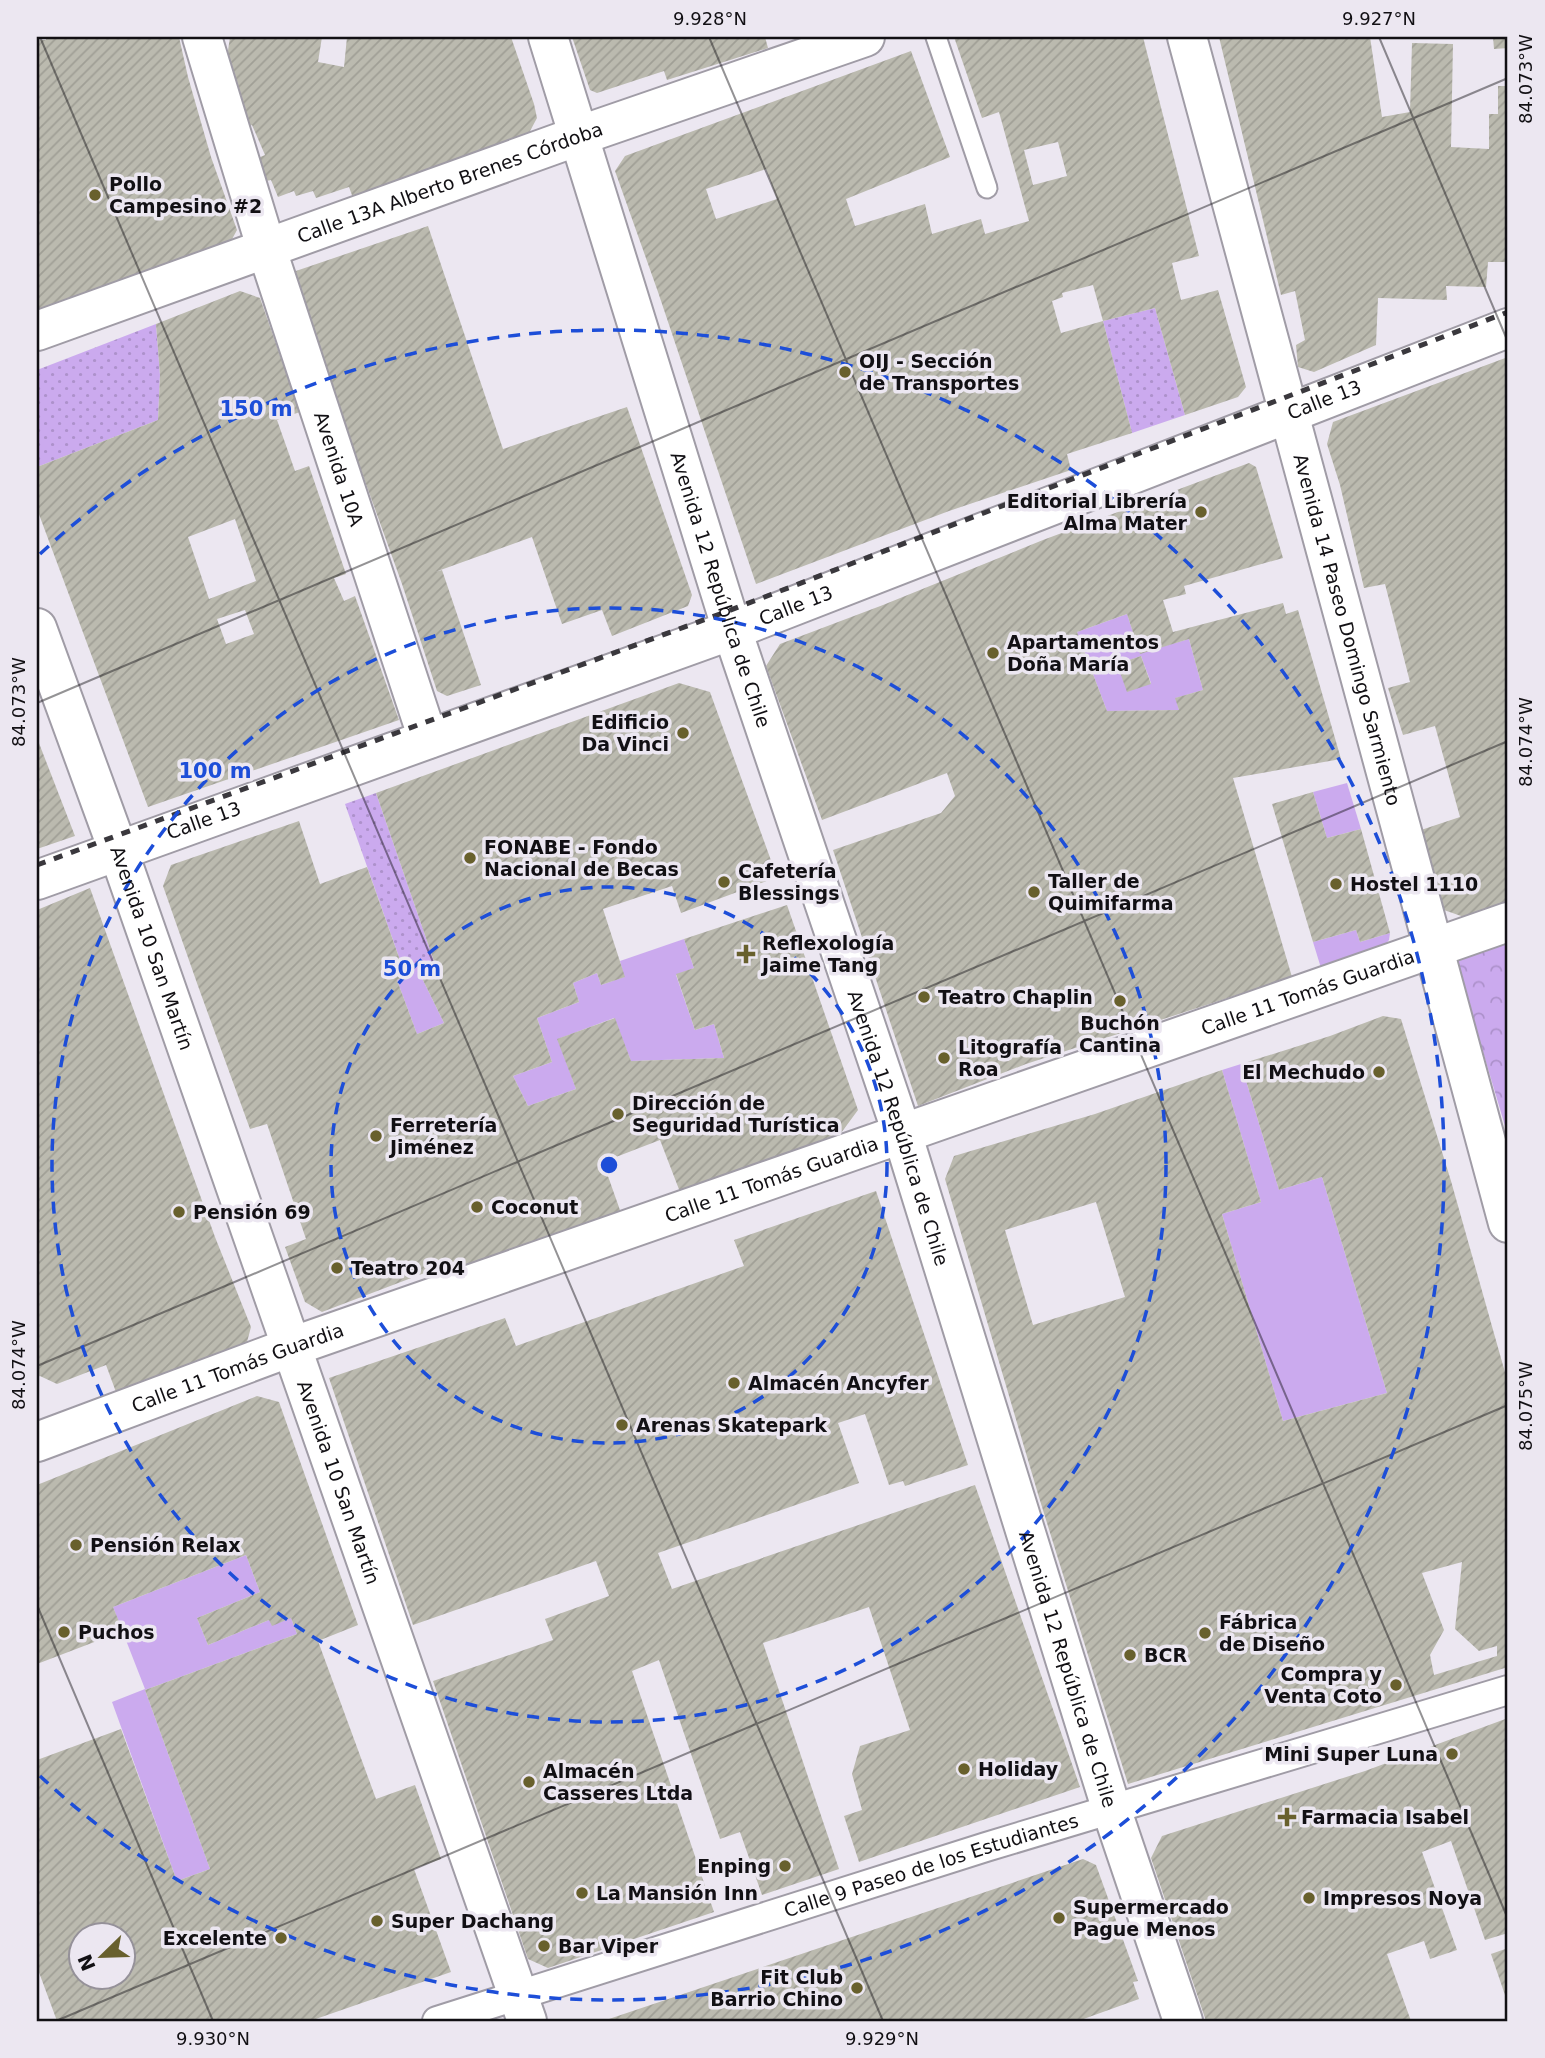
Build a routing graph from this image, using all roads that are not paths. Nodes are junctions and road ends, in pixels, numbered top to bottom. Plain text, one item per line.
1 (202, 37) edge
2 (548, 37) edge
3 (865, 37) edge
4 (936, 37) edge
5 (1187, 37) edge
6 (581, 135) junction
7 (987, 188) dead end
8 (266, 247) junction
9 (1508, 328) edge
10 (37, 331) edge
11 (1289, 414) junction
12 (37, 628) edge
13 (732, 630) junction
14 (428, 739) junction
15 (117, 850) junction
16 (37, 880) edge
17 (1508, 922) edge
18 (1433, 946) junction
19 (902, 1133) junction
20 (1508, 1223) edge
21 (291, 1347) junction
22 (37, 1442) edge
23 (1508, 1690) edge
24 (1112, 1811) junction
25 (523, 2009) edge
26 (437, 2021) edge
27 (1183, 2021) edge

1 - 8 street, Avenida 10A
2 - 6 street, Avenida 12 República de Chile
3 - 6 street, Calle 13A Alberto Brenes Córdoba
4 - 7 lane
5 - 11 street, Avenida 14 Paseo Domingo Sarmiento
6 - 8 street, Calle 13A Alberto Brenes Córdoba
6 - 13 street, Avenida 12 República de Chile
8 - 10 street, Calle 13A Alberto Brenes Córdoba
8 - 14 street, Avenida 10A
9 - 11 street, Calle 13
11 - 13 street, Calle 13
11 - 18 street, Avenida 14 Paseo Domingo Sarmiento
12 - 15 street, Avenida 10 San Martín
13 - 14 street, Calle 13
13 - 19 street, Avenida 12 República de Chile
14 - 15 street, Calle 13
15 - 16 street, Calle 13
15 - 21 street, Avenida 10 San Martín
17 - 18 street, Calle 11 Tomás Guardia
18 - 19 street, Calle 11 Tomás Guardia
18 - 20 street, Avenida 14 Paseo Domingo Sarmiento
19 - 21 street, Calle 11 Tomás Guardia
19 - 24 street, Avenida 12 República de Chile
21 - 22 street, Calle 11 Tomás Guardia
21 - 25 street, Avenida 10 San Martín
23 - 24 street, Calle 9 Paseo de los Estudiantes
24 - 25 street, Calle 9 Paseo de los Estudiantes
24 - 27 street, Avenida 12 República de Chile
25 - 26 street, Calle 9 Paseo de los Estudiantes

